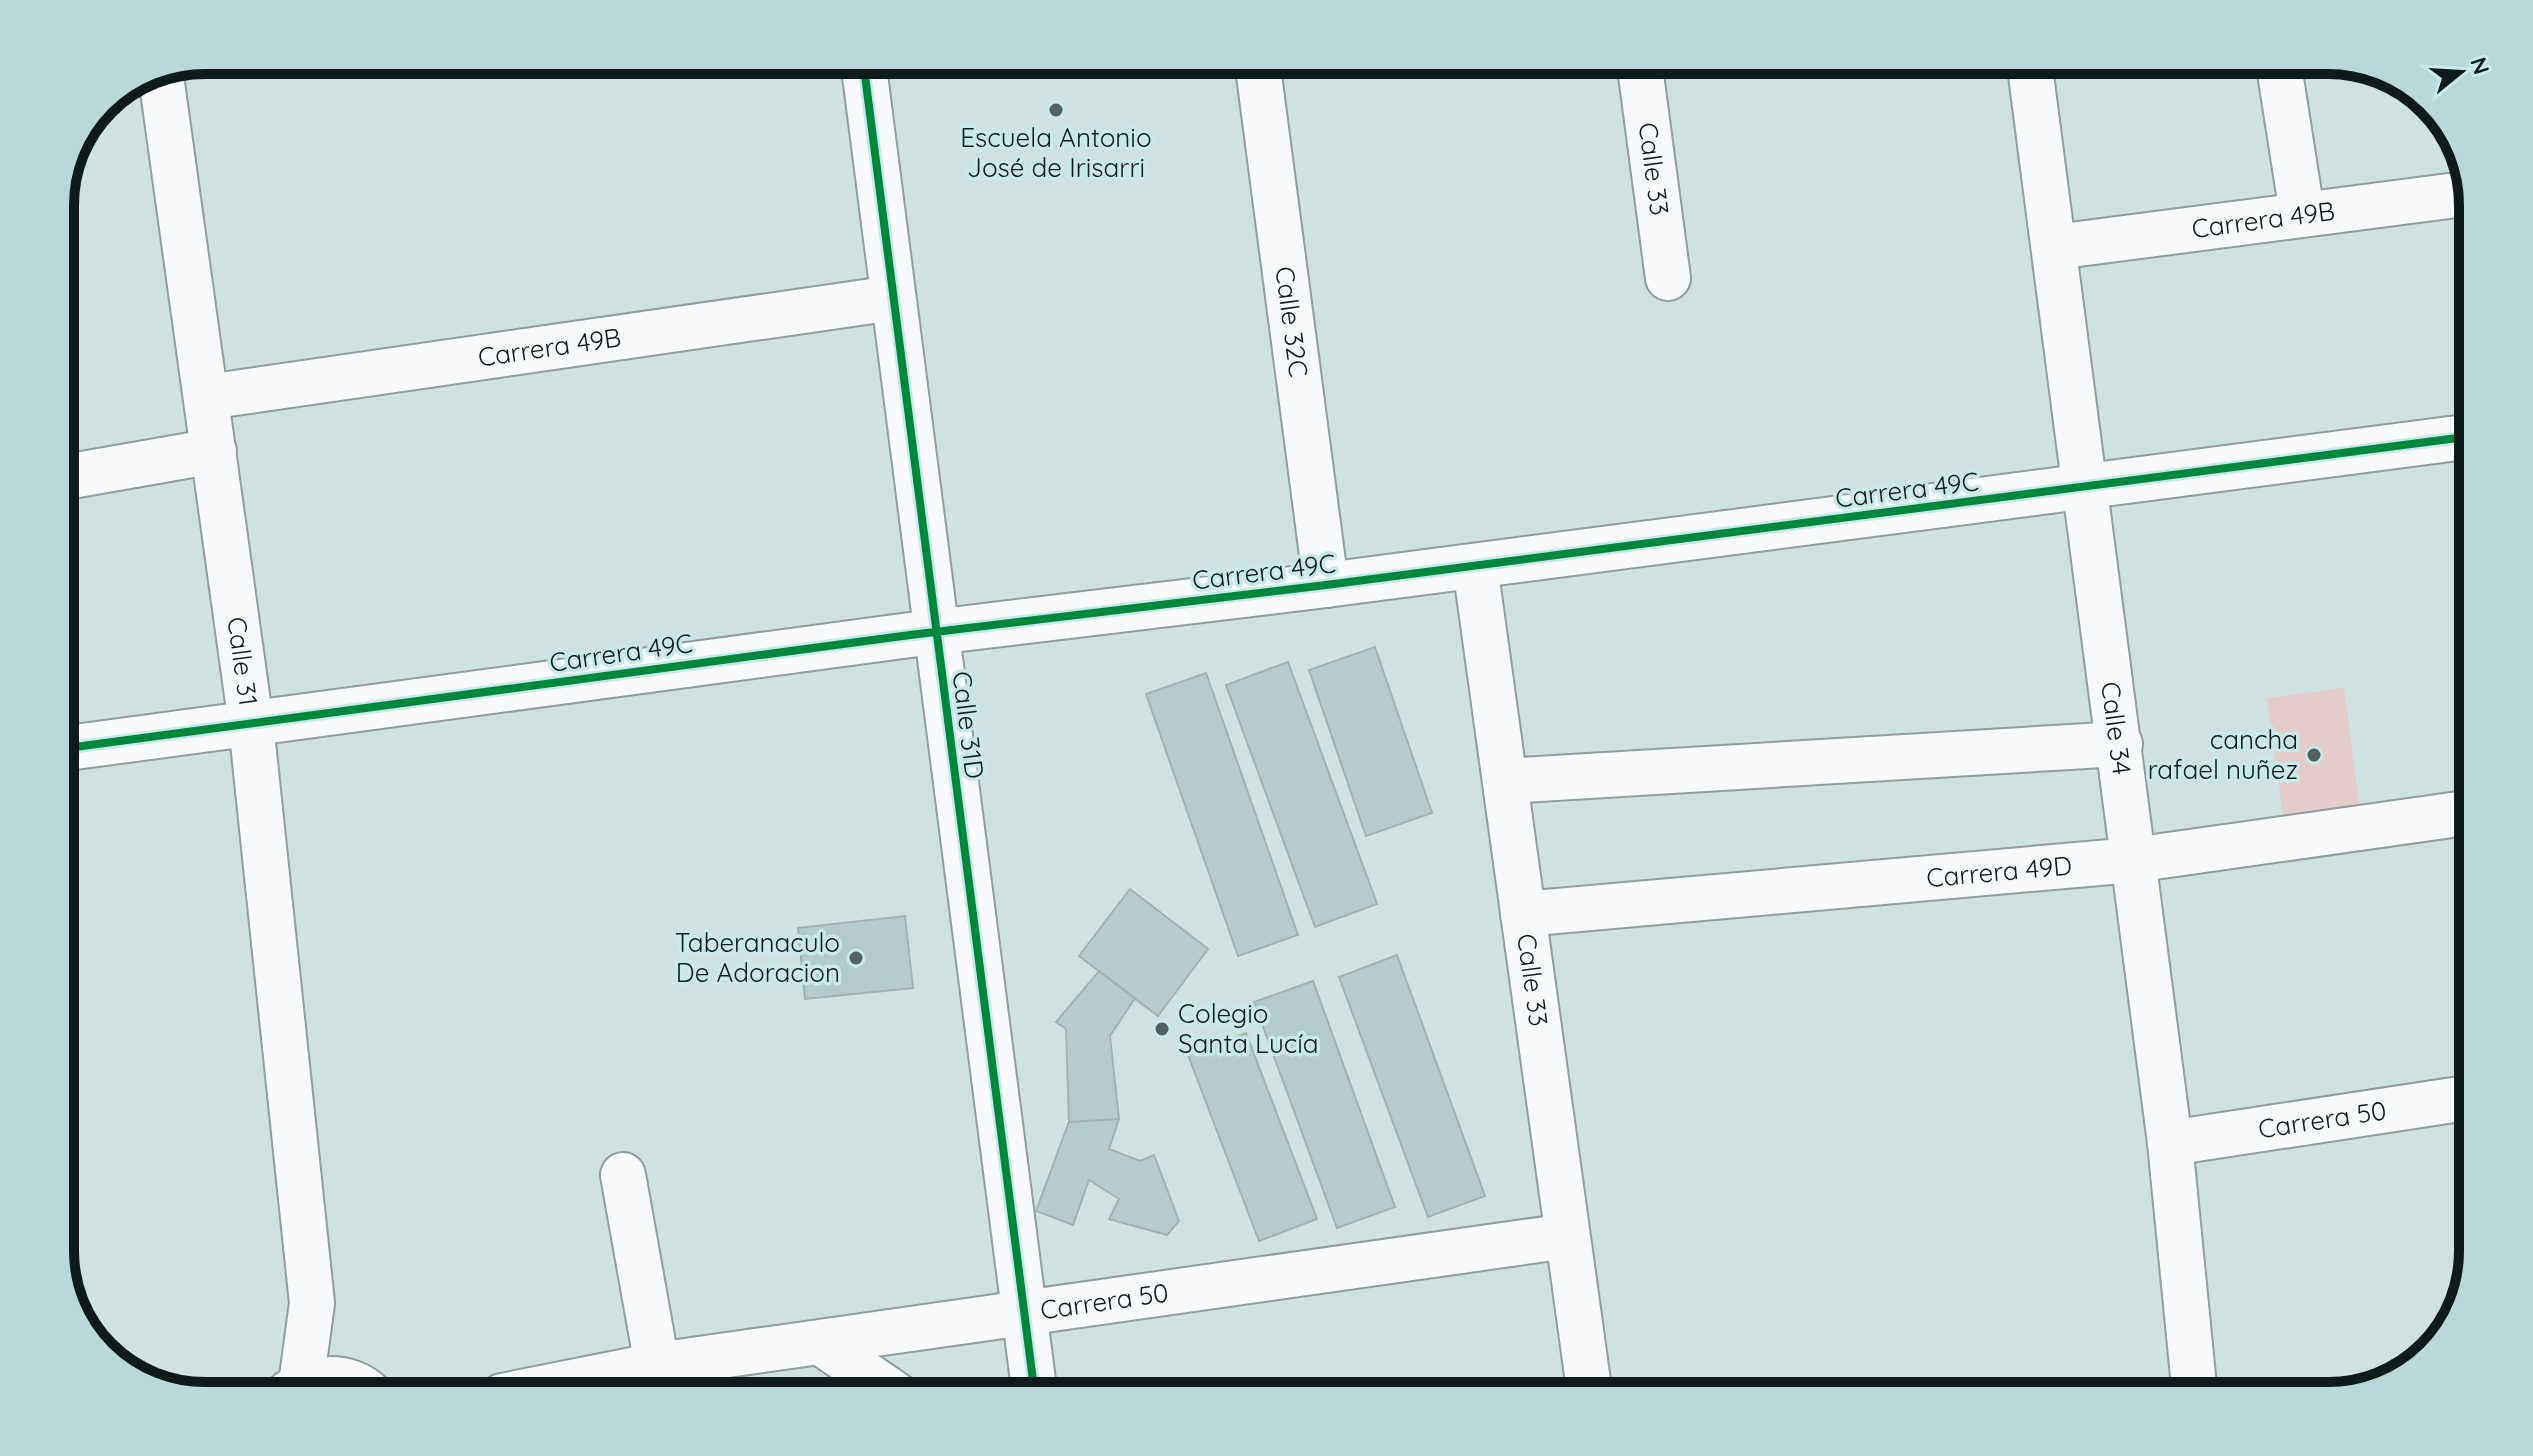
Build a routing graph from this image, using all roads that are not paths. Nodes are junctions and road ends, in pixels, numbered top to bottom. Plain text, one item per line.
1 (865, 74) edge
2 (1259, 74) edge
3 (1641, 74) edge
4 (2031, 74) edge
5 (2280, 74) edge
6 (162, 82) edge
7 (2459, 195) edge
8 (2302, 213) junction
9 (2055, 247) junction
10 (1668, 278) dead end
11 (893, 298) junction
12 (207, 397) junction
13 (2459, 438) edge
14 (214, 451) junction
15 (74, 476) edge
16 (2086, 487) junction
17 (1475, 566) junction
18 (1326, 585) junction
19 (936, 632) junction
20 (251, 724) junction
21 (2120, 744) junction
22 (74, 747) edge
23 (1505, 781) junction
24 (2459, 814) edge
25 (2133, 860) junction
26 (1523, 914) junction
27 (2459, 1099) edge
28 (2170, 1143) junction
29 (623, 1175) dead end
30 (1567, 1236) junction
31 (1024, 1313) junction
32 (821, 1343) junction
33 (657, 1365) junction
34 (324, 1382) edge
35 (572, 1382) edge
36 (878, 1382) edge
37 (1033, 1382) edge
38 (1588, 1382) edge
39 (2194, 1382) edge

1 - 11 street, Calle 31D
2 - 18 street, Calle 32C
3 - 10 street, Calle 33
4 - 9 street, Calle 34
5 - 8 street
6 - 12 street, Calle 31
7 - 8 street, Carrera 49B
8 - 9 street, Carrera 49B
9 - 16 street, Calle 34
11 - 12 street, Carrera 49B
11 - 19 street, Calle 31D
12 - 14 street, Calle 31
13 - 16 street, Carrera 49C
14 - 15 street
14 - 20 street, Calle 31
16 - 17 street, Carrera 49C
16 - 21 street, Calle 34
17 - 18 street, Carrera 49C
17 - 23 street, Calle 33
18 - 19 street, Carrera 49C
19 - 20 street, Carrera 49C
19 - 31 street, Calle 31D
20 - 22 street, Carrera 49C
20 - 34 street, Calle 31
21 - 23 street
21 - 25 street, Calle 34
23 - 26 street, Calle 33
24 - 25 street, Carrera 49D
25 - 26 street, Carrera 49D
25 - 28 street, Calle 34
26 - 30 street, Calle 33
27 - 28 street, Carrera 50
28 - 39 street, Calle 34
29 - 33 street
30 - 31 street, Carrera 50
30 - 38 street, Calle 33
31 - 32 street, Carrera 50
31 - 37 street, Calle 31D
32 - 33 street, Carrera 50
32 - 36 street
33 - 35 street, Carrera 50

